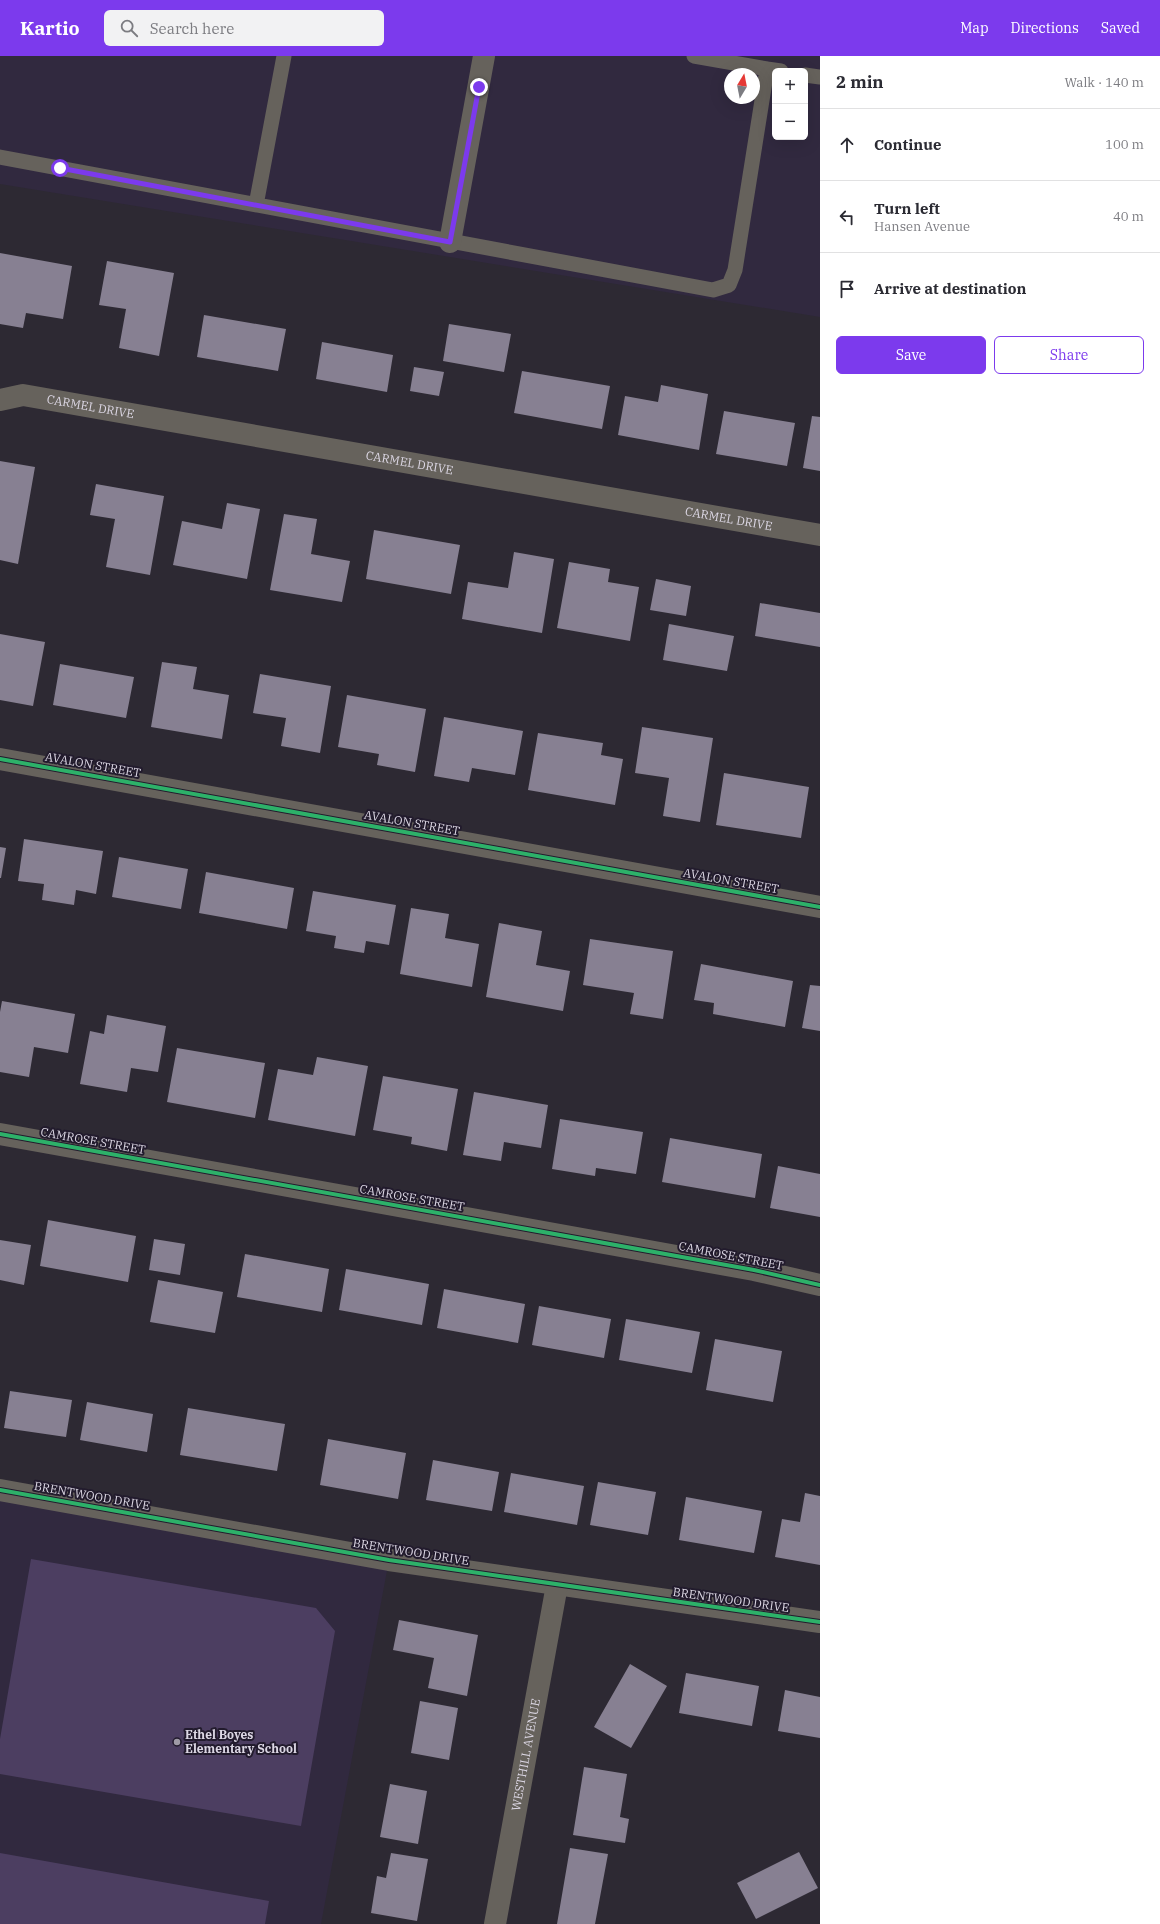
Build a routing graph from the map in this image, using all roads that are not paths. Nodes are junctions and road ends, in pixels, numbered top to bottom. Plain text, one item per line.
1 (284, 56) edge
2 (484, 56) edge
3 (694, 56) edge
4 (772, 70) edge
5 (808, 75) edge
6 (820, 77) edge
7 (772, 81) edge
8 (0, 157) edge
9 (256, 205) junction
10 (450, 242) junction
11 (0, 400) edge
12 (820, 535) edge
13 (0, 759) edge
14 (820, 907) edge
15 (0, 1134) edge
16 (820, 1285) edge
17 (0, 1490) edge
18 (557, 1585) junction
19 (820, 1622) edge
20 (495, 1924) edge

1 - 9 lane
2 - 10 street
3 - 4 lane
5 - 6 lane
7 - 10 lane
8 - 9 lane
9 - 10 lane
11 - 12 street, CARMEL DRIVE
13 - 14 street, AVALON STREET
15 - 16 street, CAMROSE STREET
17 - 18 street, BRENTWOOD DRIVE
18 - 19 street, BRENTWOOD DRIVE
18 - 20 street, WESTHILL AVENUE

